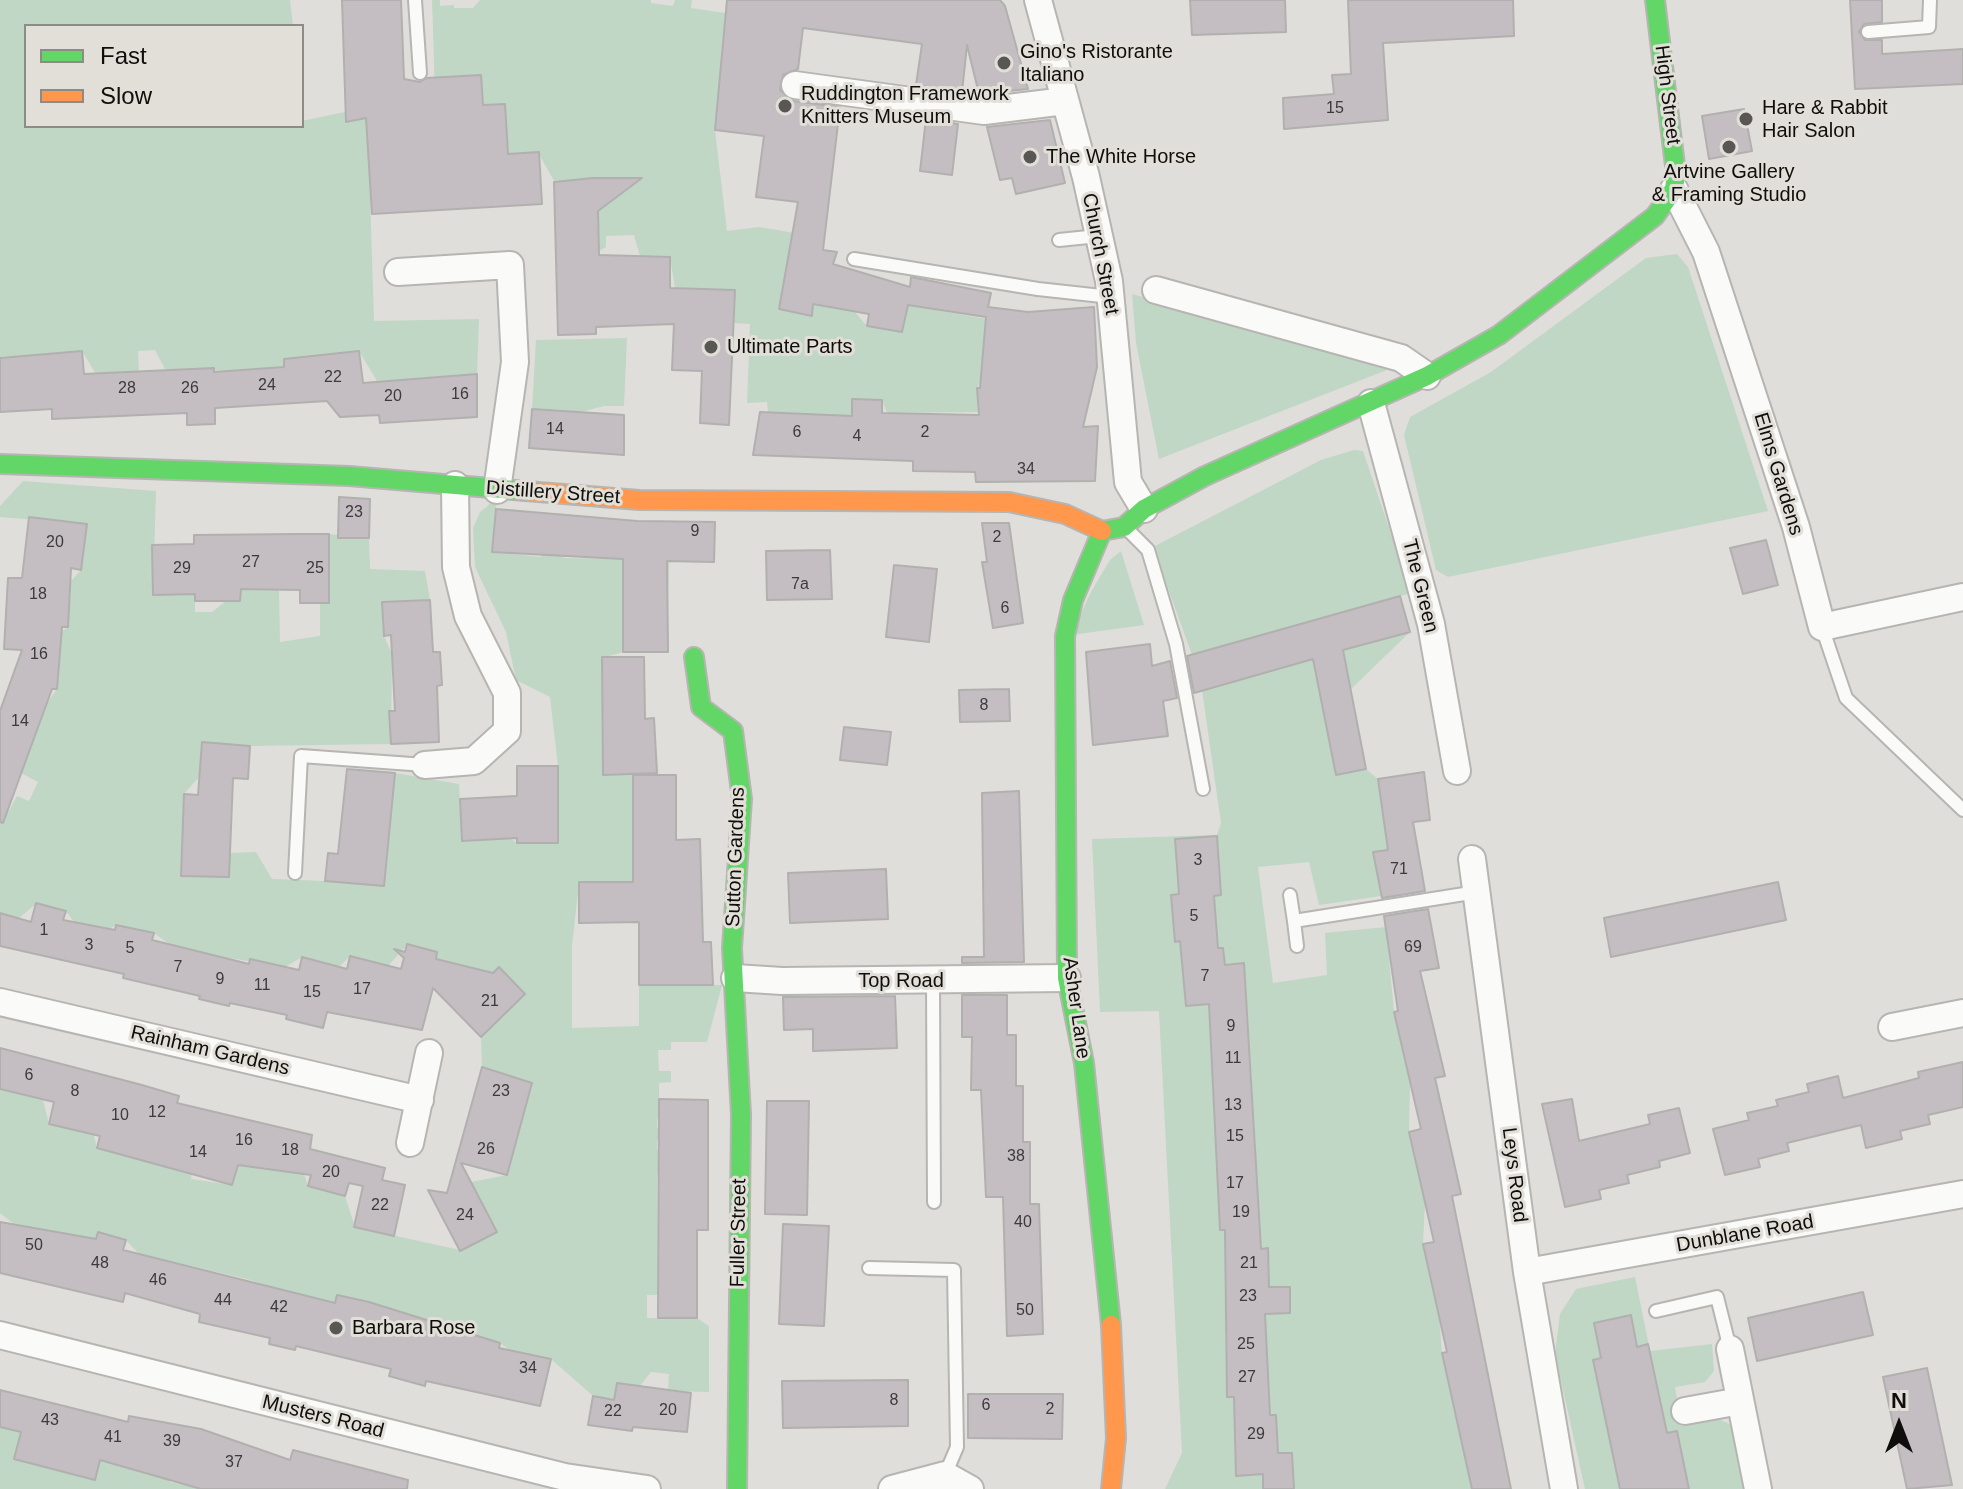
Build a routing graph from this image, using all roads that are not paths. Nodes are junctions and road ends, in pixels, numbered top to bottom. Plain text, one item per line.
1 (415, 0) edge
2 (1038, 0) edge
3 (1655, 0) edge
4 (1930, 0) edge
5 (1868, 32) dead end
6 (420, 73) dead end
7 (795, 85) dead end
8 (1065, 101) junction
9 (1674, 189) junction
10 (1098, 236) junction
11 (1059, 240) dead end
12 (854, 259) dead end
13 (398, 272) dead end
14 (1156, 290) dead end
15 (1111, 297) junction
16 (1427, 376) junction
17 (1371, 403) junction
18 (0, 464) edge
19 (455, 485) junction
20 (497, 490) junction
21 (1134, 518) junction
22 (1102, 531) junction
23 (1963, 597) edge
24 (1822, 627) junction
25 (694, 657) dead end
26 (425, 765) joint
27 (1457, 771) dead end
28 (1203, 789) dead end
29 (1963, 810) edge
30 (1472, 859) dead end
31 (295, 873) dead end
32 (1477, 892) junction
33 (1290, 895) dead end
34 (1294, 921) junction
35 (1297, 946) dead end
36 (735, 978) junction
37 (1067, 978) junction
38 (933, 981) junction
39 (0, 1002) edge
40 (1963, 1013) edge
41 (1892, 1027) dead end
42 (429, 1053) dead end
43 (420, 1100) junction
44 (410, 1143) dead end
45 (1963, 1194) edge
46 (934, 1202) dead end
47 (869, 1268) dead end
48 (1527, 1272) junction
49 (1656, 1311) dead end
50 (0, 1335) edge
51 (1730, 1349) joint
52 (1740, 1401) junction
53 (1685, 1411) dead end
54 (945, 1475) junction
55 (647, 1489) edge
56 (737, 1489) edge
57 (892, 1489) edge
58 (970, 1489) edge
59 (1111, 1489) edge
60 (1564, 1489) edge
61 (1758, 1489) edge

1 - 6 lane
2 - 8 street, Church Street
3 - 9 street, High Street
4 - 5 lane
7 - 8 street
8 - 10 street, Church Street
9 - 16 street
9 - 24 street, Elms Gardens
10 - 11 lane
10 - 15 street, Church Street
12 - 15 lane
13 - 20 street
14 - 16 street
15 - 21 street, Church Street
16 - 17 street
17 - 21 street
17 - 27 street, The Green
18 - 19 street, Distillery Street
19 - 20 street, Distillery Street
19 - 26 street
20 - 22 street, Distillery Street
21 - 22 street
21 - 28 lane
22 - 37 street, Asher Lane
23 - 24 street
24 - 29 lane
25 - 36 street, Sutton Gardens
26 - 31 lane
30 - 32 street, Leys Road
32 - 34 lane
32 - 48 street, Leys Road
33 - 34 lane
34 - 35 lane
36 - 38 street, Top Road
36 - 56 street, Fuller Street
37 - 38 street, Top Road
37 - 59 street, Asher Lane
38 - 46 lane
39 - 43 street, Rainham Gardens
40 - 41 street
42 - 43 street
43 - 44 street
45 - 48 street, Dunblane Road
47 - 54 lane
48 - 60 street, Leys Road
49 - 51 lane
50 - 55 street, Musters Road
51 - 52 street
52 - 53 street
52 - 61 street
54 - 57 street
54 - 58 street

